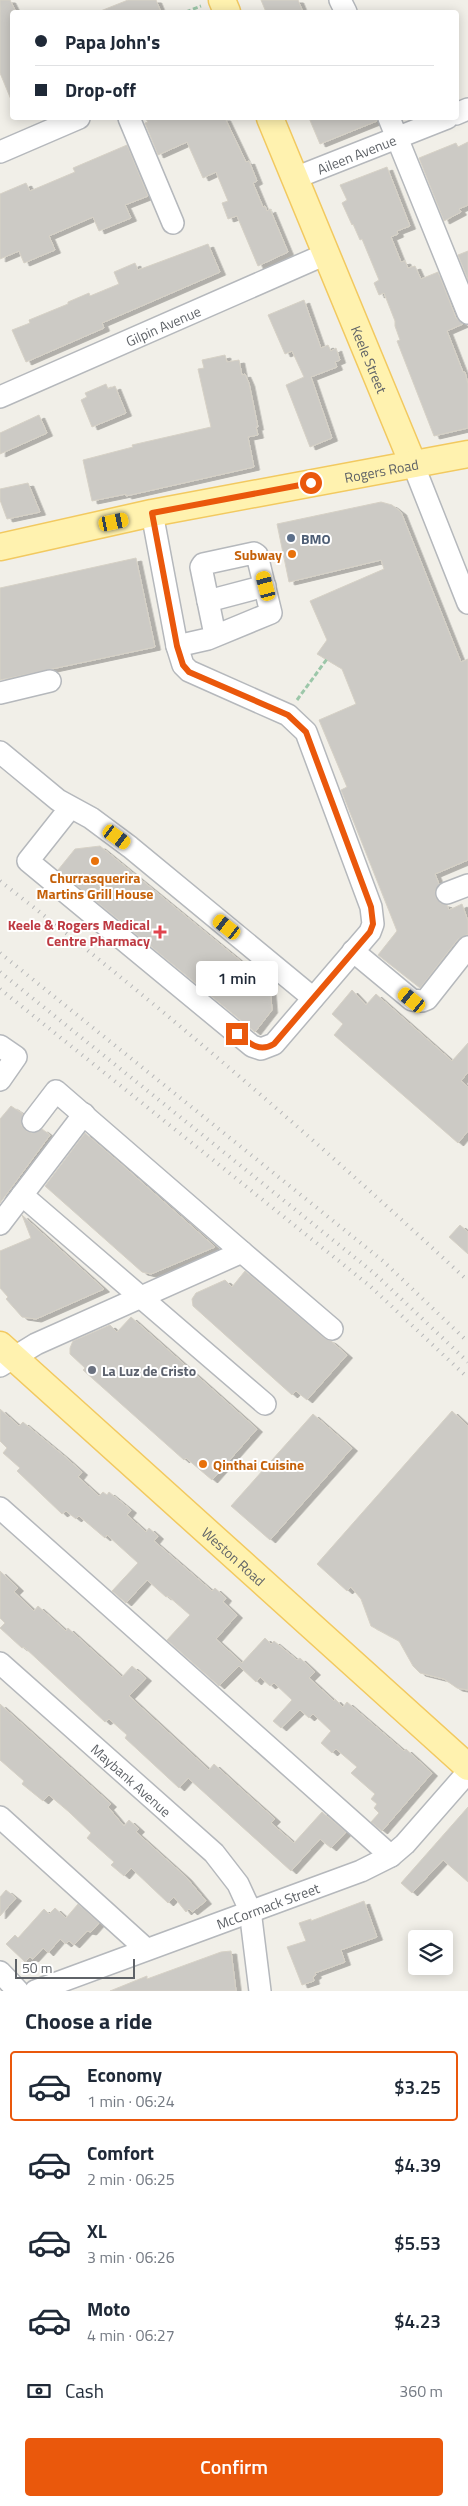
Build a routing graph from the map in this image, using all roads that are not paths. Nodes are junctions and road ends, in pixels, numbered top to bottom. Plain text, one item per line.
1 (212, 3) edge
2 (224, 10) edge
3 (74, 120) edge
4 (130, 120) edge
5 (271, 120) edge
6 (435, 120) edge
7 (392, 127) edge
8 (0, 152) edge
9 (295, 178) junction
10 (173, 223) dead end
11 (326, 254) junction
12 (468, 314) edge
13 (0, 397) edge
14 (468, 454) edge
15 (413, 464) junction
16 (152, 513) junction
17 (0, 547) edge
18 (266, 586) junction
19 (208, 601) junction
20 (468, 603) edge
21 (215, 636) junction
22 (177, 646) junction
23 (50, 681) dead end
24 (0, 693) edge
25 (0, 752) edge
26 (70, 808) junction
27 (468, 885) edge
28 (447, 893) dead end
29 (468, 947) edge
30 (353, 951) junction
31 (314, 998) junction
32 (0, 1046) edge
33 (0, 1080) edge
34 (84, 1114) junction
35 (33, 1120) dead end
36 (22, 1195) junction
37 (0, 1224) edge
38 (242, 1252) junction
39 (140, 1296) junction
40 (332, 1329) dead end
41 (5, 1356) edge
42 (265, 1404) dead end
43 (0, 1508) edge
44 (0, 1662) edge
45 (468, 1767) edge
46 (468, 1772) edge
47 (0, 1817) edge
48 (392, 1856) junction
49 (250, 1910) junction
50 (146, 1949) junction
51 (0, 1972) edge
52 (18, 1991) edge
53 (35, 1991) edge
54 (260, 1991) edge

1 - 2 main road
3 - 8 street
4 - 10 street
5 - 9 main road, Keele Street
6 - 7 street, Aileen Avenue
7 - 9 street, Aileen Avenue
7 - 12 street
9 - 11 main road, Keele Street
11 - 13 street, Gilpin Avenue
11 - 15 main road, Keele Street
14 - 15 main road, Rogers Road
15 - 16 main road, Rogers Road
15 - 20 street, Keele Street
16 - 17 main road, Rogers Road
16 - 22 street
18 - 19 street
18 - 19 street
18 - 21 street
19 - 21 street
21 - 22 street
22 - 30 street
23 - 24 street
25 - 26 street
26 - 31 street
26 - 31 street
27 - 28 street
29 - 30 street
30 - 31 street
32 - 33 street
34 - 35 street
34 - 36 street
34 - 38 street
36 - 37 street
36 - 39 street
38 - 39 street
38 - 40 street
39 - 41 street
39 - 42 street
41 - 45 main road, Weston Road
43 - 48 street
44 - 49 street, Maybank Avenue
46 - 48 street, McCormack Street
47 - 50 street
48 - 49 street, McCormack Street
49 - 50 street, McCormack Street
49 - 54 street, Maybank Avenue
50 - 53 street, McCormack Street
51 - 52 street

